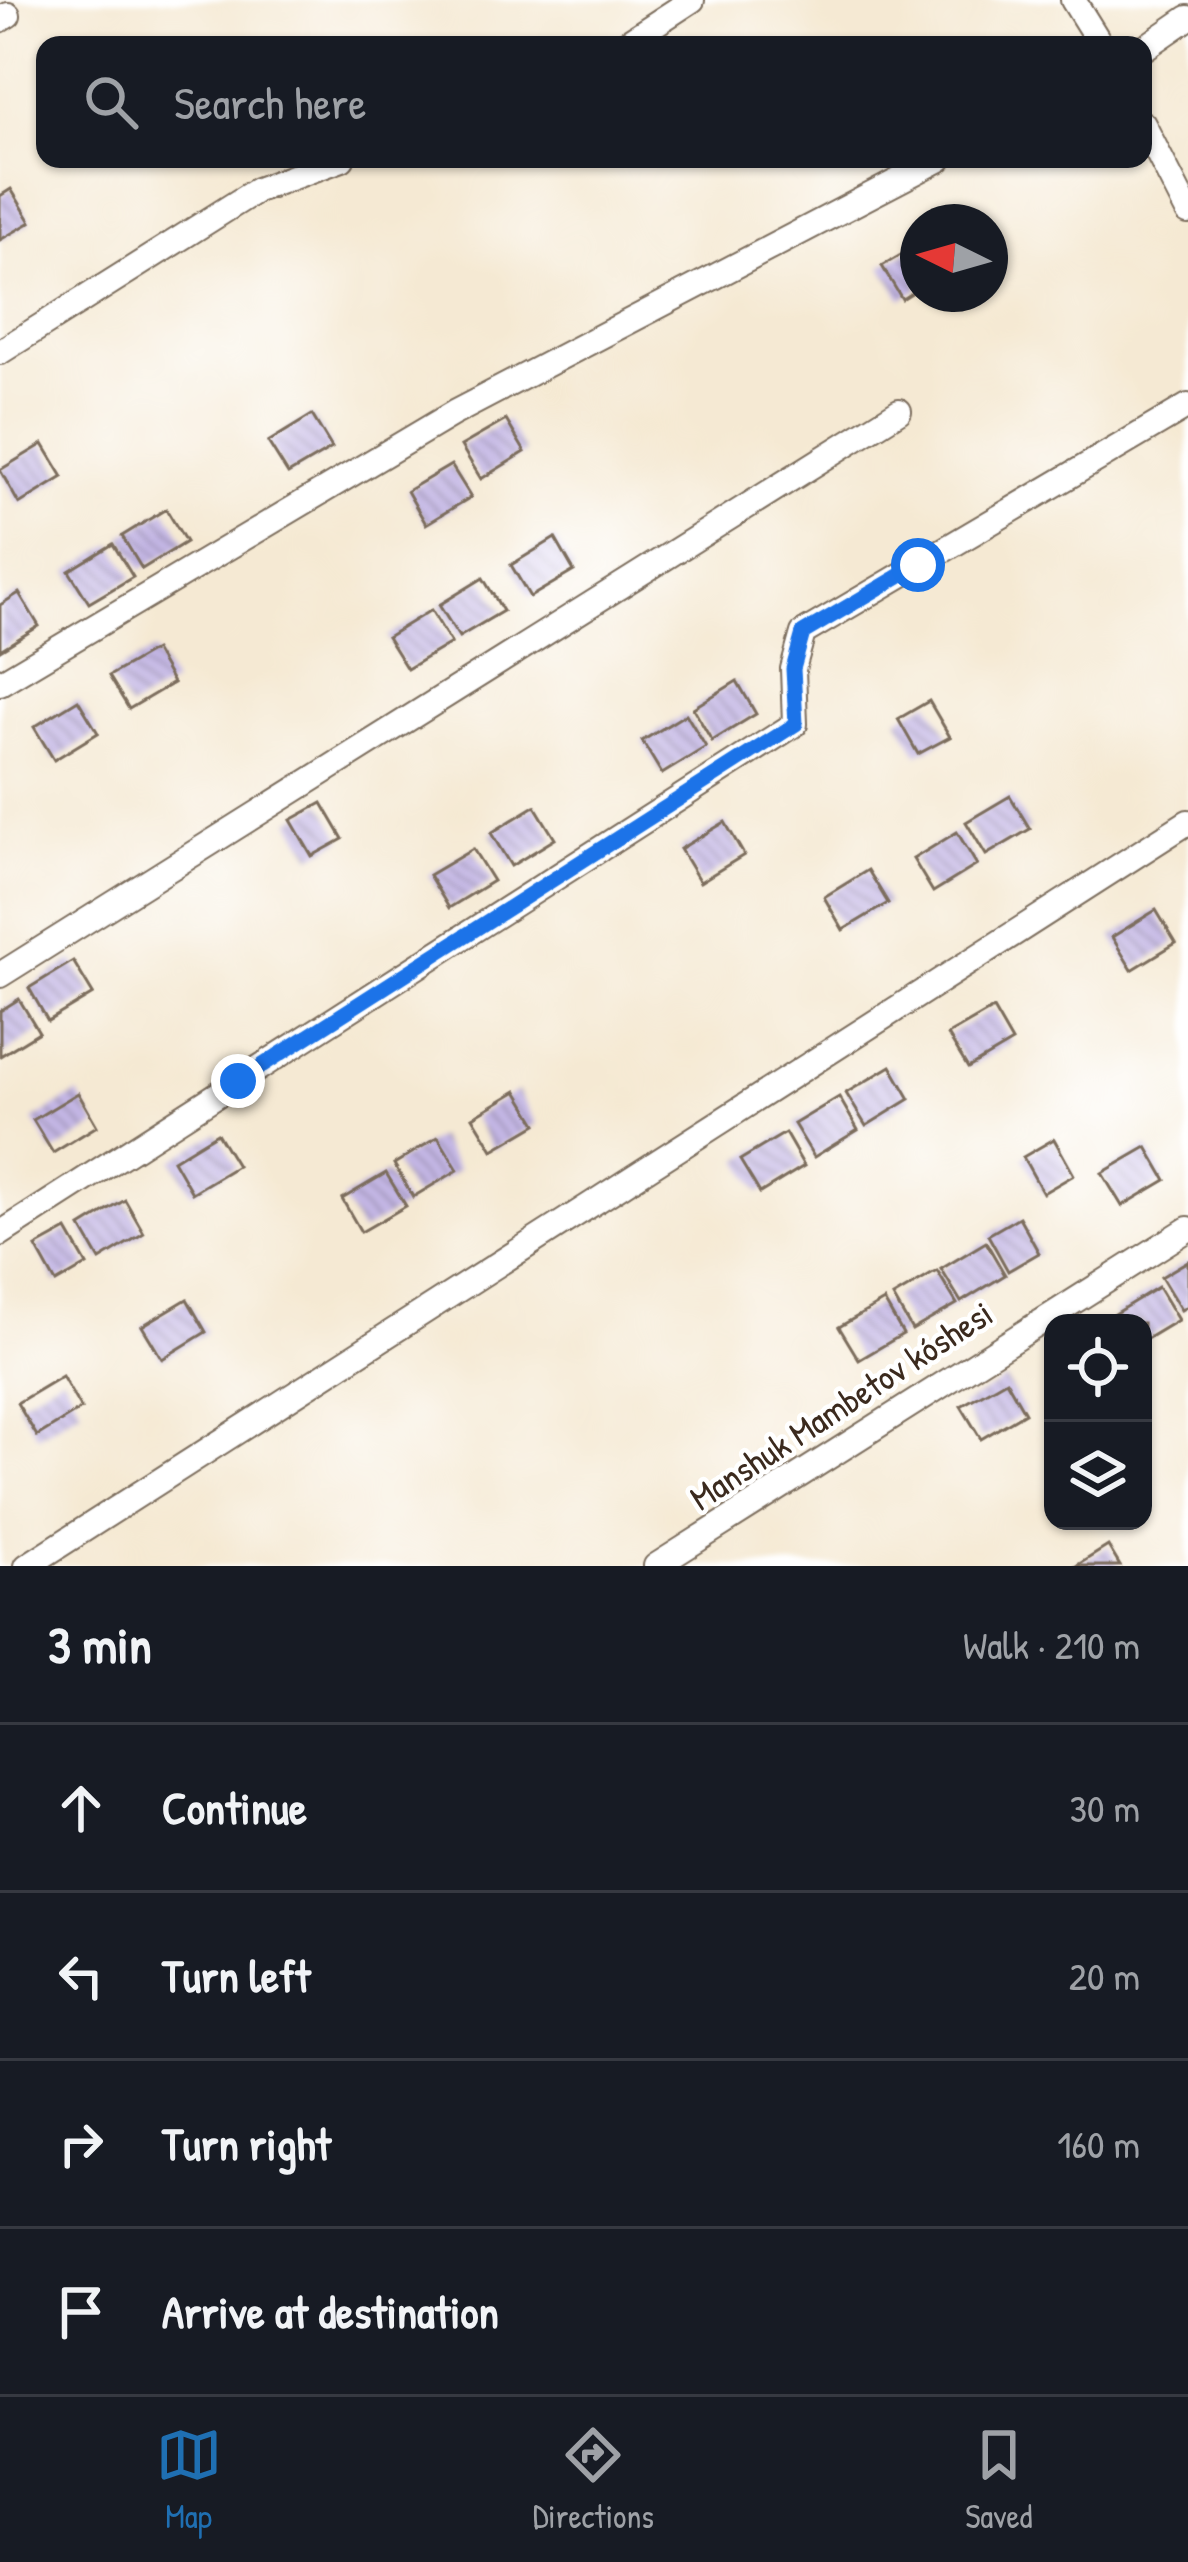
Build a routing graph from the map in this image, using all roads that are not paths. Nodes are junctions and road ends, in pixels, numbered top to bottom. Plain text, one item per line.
1 (692, 0) edge
2 (1073, 0) edge
3 (1188, 18) edge
4 (637, 36) edge
5 (1095, 36) edge
6 (1152, 43) edge
7 (1152, 142) edge
8 (317, 168) edge
9 (923, 168) edge
10 (1188, 212) edge
11 (0, 352) edge
12 (1188, 406) edge
13 (899, 412) dead end
14 (0, 682) edge
15 (1188, 822) edge
16 (0, 975) edge
17 (1188, 1229) edge
18 (0, 1234) edge
19 (27, 1566) edge
20 (656, 1566) edge

1 - 4 street
2 - 5 street
3 - 6 street
7 - 10 street
8 - 11 street
9 - 14 street
12 - 18 street
13 - 16 street
15 - 19 street
17 - 20 street, Manshuk Mambetov kóshesi

